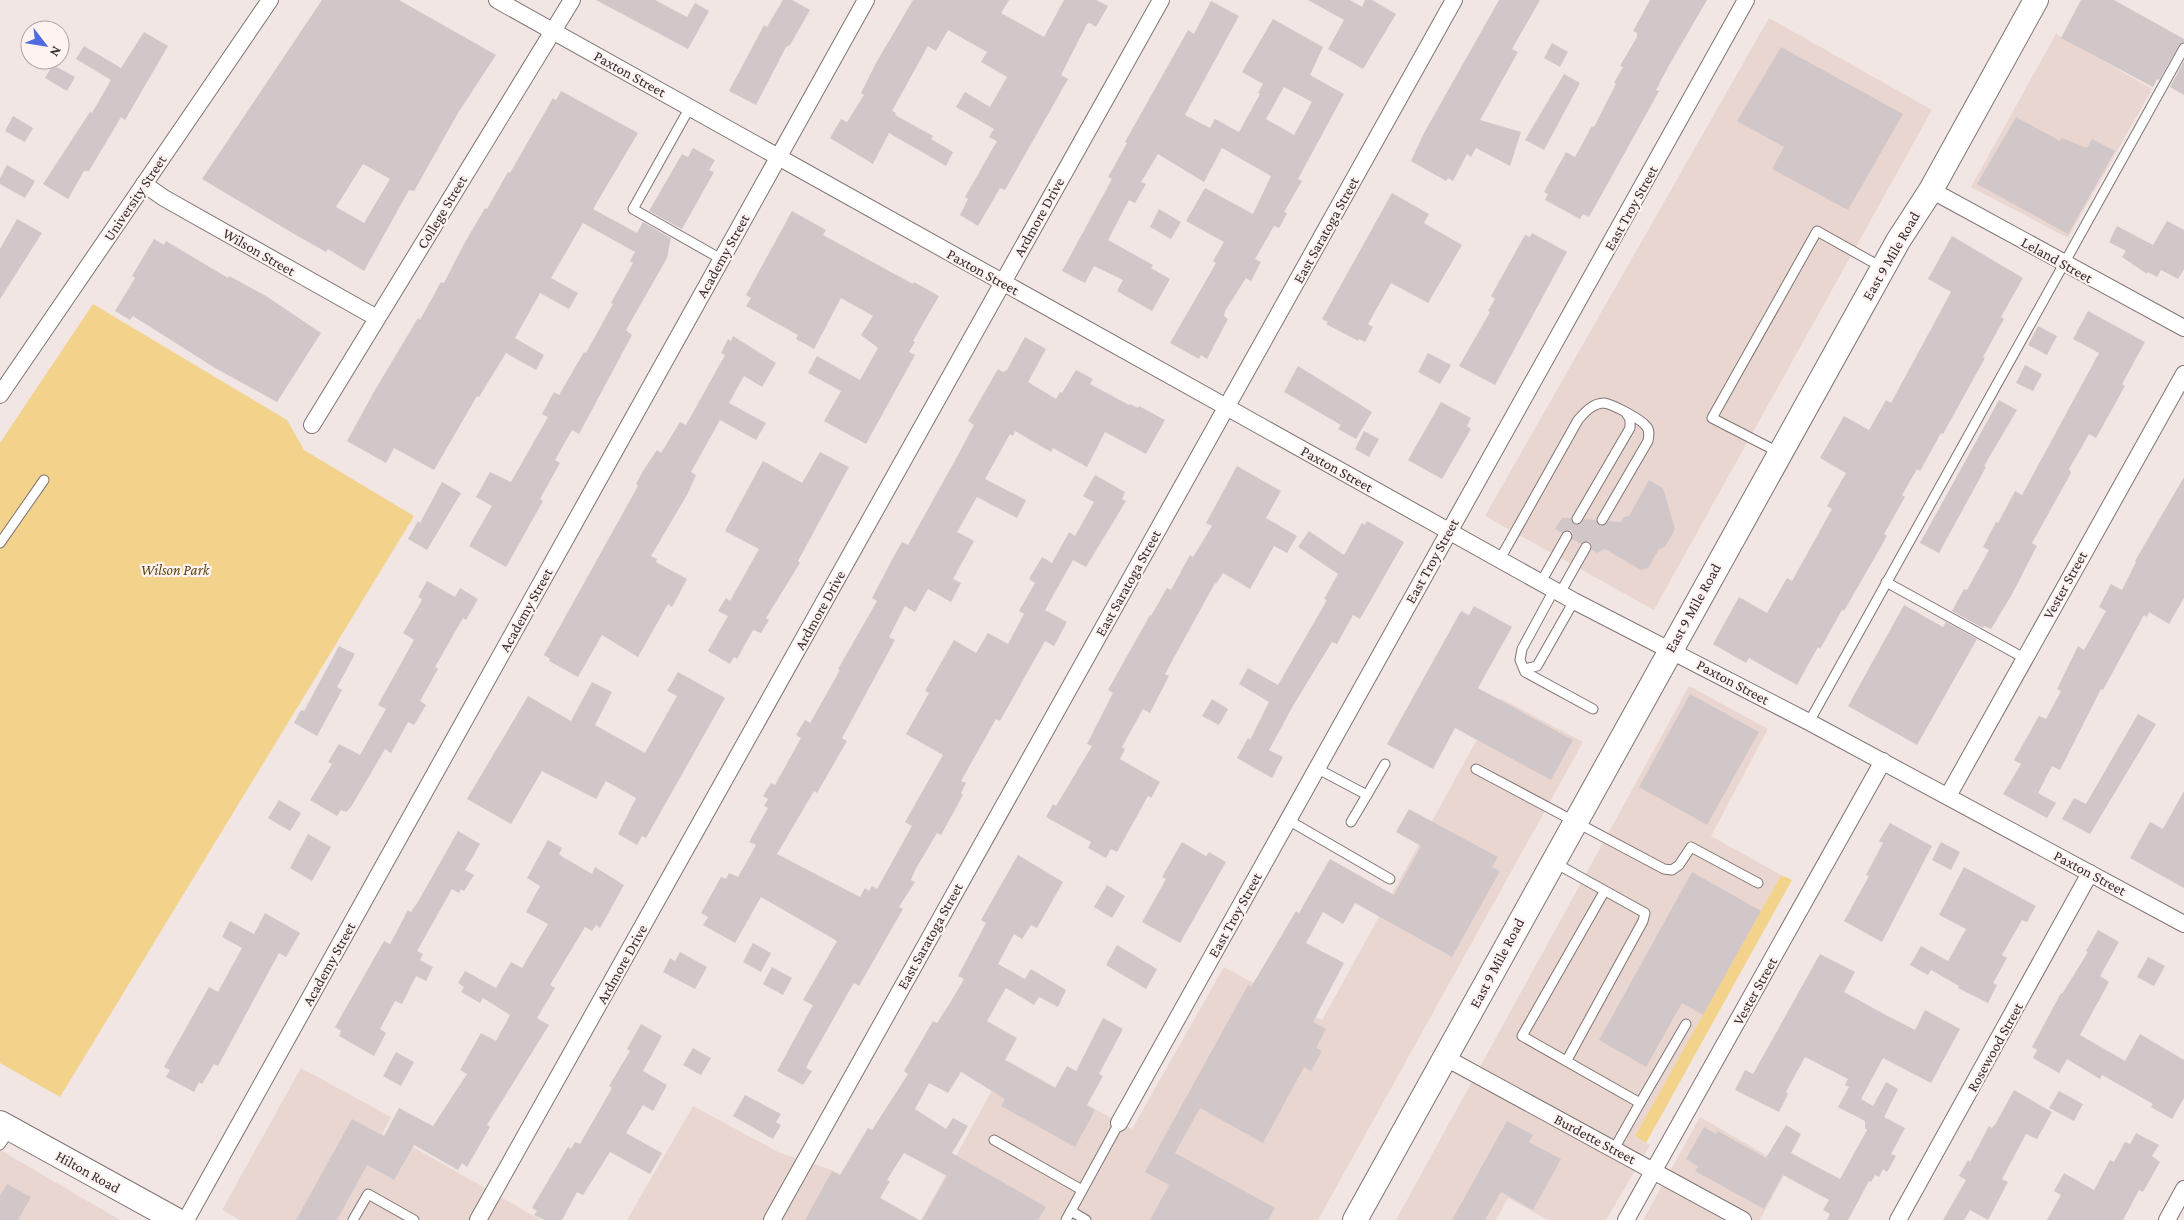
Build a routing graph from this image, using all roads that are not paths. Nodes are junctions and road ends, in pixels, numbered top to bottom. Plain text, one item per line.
1 (270, 0) edge
2 (497, 0) edge
3 (572, 0) edge
4 (866, 0) edge
5 (1161, 0) edge
6 (1454, 0) edge
7 (1746, 0) edge
8 (2036, 0) edge
9 (554, 32) junction
10 (2184, 48) edge
11 (690, 107) junction
12 (778, 157) junction
13 (144, 184) junction
14 (1931, 190) junction
15 (722, 258) junction
16 (2064, 264) junction
17 (1883, 268) junction
18 (1003, 283) junction
19 (377, 318) junction
20 (2184, 328) edge
21 (2184, 374) edge
22 (0, 396) edge
23 (1226, 408) junction
24 (1626, 413) junction
25 (312, 425) dead end
26 (1780, 453) junction
27 (44, 480) dead end
28 (1577, 518) dead end
29 (1602, 520) dead end
30 (1450, 530) junction
31 (1567, 536) dead end
32 (0, 543) edge
33 (1586, 547) dead end
34 (1500, 559) junction
35 (1886, 582) junction
36 (1557, 591) junction
37 (1670, 649) junction
38 (2024, 658) junction
39 (1524, 669) junction
40 (1593, 709) dead end
41 (1809, 722) junction
42 (1883, 761) junction
43 (1385, 764) dead end
44 (1316, 768) junction
45 (1476, 769) dead end
46 (1367, 795) junction
47 (1948, 796) junction
48 (1288, 820) junction
49 (1351, 822) dead end
50 (1574, 822) junction
51 (1553, 862) junction
52 (2090, 873) junction
53 (1390, 879) dead end
54 (1758, 883) dead end
55 (1604, 892) junction
56 (2184, 924) edge
57 (1686, 1024) dead end
58 (1446, 1058) junction
59 (1566, 1060) junction
60 (1640, 1103) junction
61 (1119, 1123) joint
62 (4, 1132) edge
63 (994, 1140) dead end
64 (1614, 1149) junction
65 (1655, 1172) junction
66 (1082, 1190) junction
67 (2184, 1190) edge
68 (1071, 1211) junction
69 (176, 1220) edge
70 (186, 1220) edge
71 (353, 1220) edge
72 (414, 1220) edge
73 (478, 1220) edge
74 (772, 1220) edge
75 (1066, 1220) edge
76 (1086, 1220) edge
77 (1355, 1220) edge
78 (1626, 1220) edge
79 (1743, 1220) edge
80 (1898, 1220) edge
81 (2167, 1220) edge

1 - 13 street, University Street
2 - 9 street, Paxton Street
3 - 9 street, College Street
4 - 12 street, Academy Street
5 - 18 street, Ardmore Drive
6 - 23 street, East Saratoga Street
7 - 30 street, East Troy Street
8 - 14 main road, East 9 Mile Road
9 - 11 street, Paxton Street
9 - 19 street, College Street
10 - 16 lane
11 - 12 street, Paxton Street
11 - 15 lane
12 - 15 street, Academy Street
12 - 18 street, Paxton Street
13 - 19 street, Wilson Street
13 - 22 street, University Street
14 - 16 street, Leland Street
14 - 17 main road, East 9 Mile Road
15 - 70 street, Academy Street
16 - 20 street, Leland Street
16 - 35 lane
17 - 26 main road, East 9 Mile Road
17 - 26 lane
18 - 23 street, Paxton Street
18 - 73 street, Ardmore Drive
19 - 25 street, College Street
21 - 38 street, Vester Street
23 - 30 street, Paxton Street
23 - 74 street, East Saratoga Street
24 - 28 lane
24 - 29 lane
24 - 34 lane
26 - 37 main road, East 9 Mile Road
27 - 32 lane
30 - 34 street, Paxton Street
30 - 44 street, East Troy Street
31 - 36 lane
33 - 36 lane
34 - 36 street, Paxton Street
35 - 38 lane
35 - 41 lane
36 - 37 street, Paxton Street
36 - 39 lane
36 - 39 lane
37 - 41 street, Paxton Street
37 - 50 main road, East 9 Mile Road
38 - 47 street, Vester Street
39 - 40 lane
41 - 42 street, Paxton Street
42 - 47 street, Paxton Street
42 - 65 street, Vester Street
43 - 46 lane
44 - 46 lane
44 - 48 street, East Troy Street
45 - 50 lane
46 - 49 lane
47 - 52 street, Paxton Street
48 - 53 lane
48 - 61 street, East Troy Street
50 - 51 main road, East 9 Mile Road
50 - 54 lane
51 - 55 lane
51 - 58 main road, East 9 Mile Road
52 - 56 street, Paxton Street
52 - 80 street, Rosewood Street
55 - 59 lane
55 - 59 lane
57 - 60 lane
58 - 64 street, Burdette Street
58 - 77 main road, East 9 Mile Road
59 - 60 lane
60 - 64 lane
61 - 66 lane
62 - 69 main road, Hilton Road
63 - 66 lane
64 - 65 street, Burdette Street
65 - 78 street, Vester Street
65 - 79 street, Burdette Street
66 - 68 lane
67 - 81 street
68 - 75 lane
68 - 76 lane
71 - 72 lane

